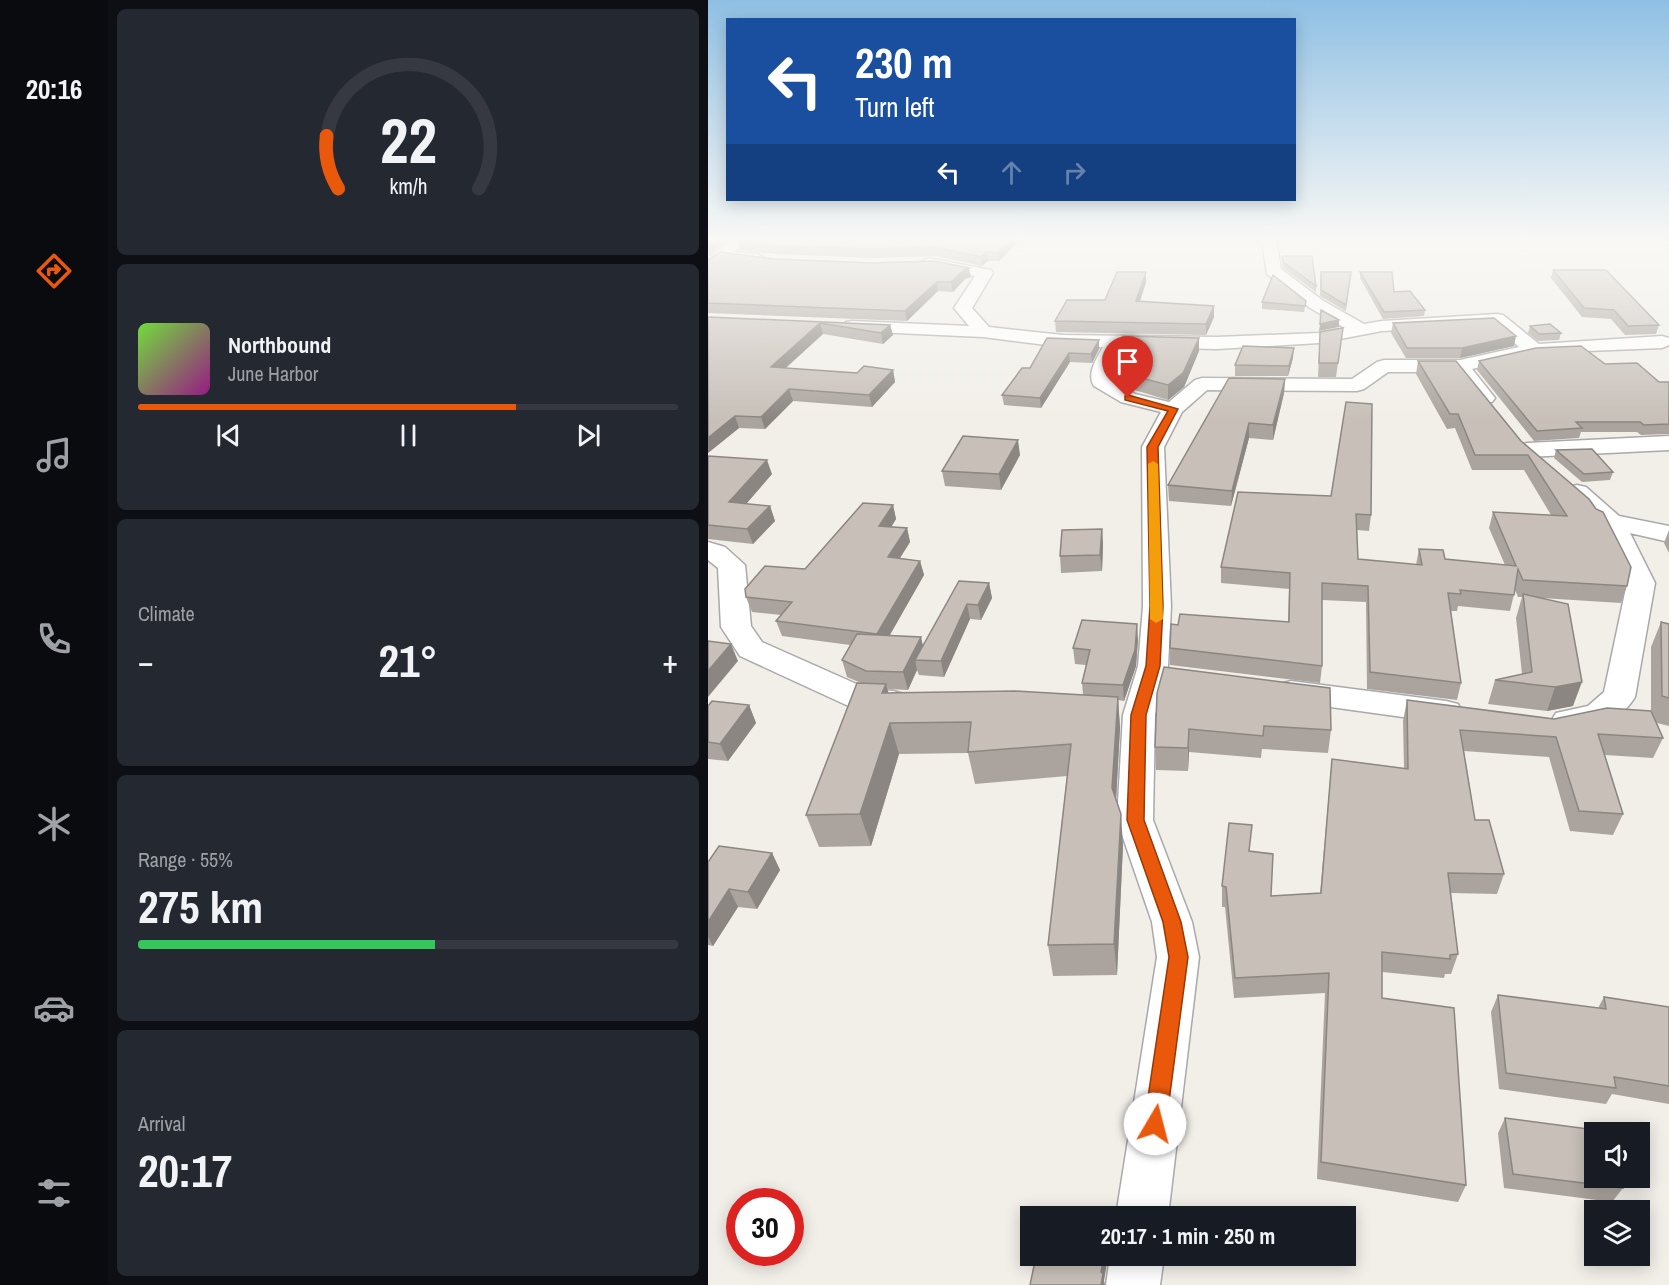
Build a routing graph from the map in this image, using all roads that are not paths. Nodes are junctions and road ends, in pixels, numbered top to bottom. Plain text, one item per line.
1 (968, 300) edge
2 (1311, 300) edge
3 (837, 325) edge
4 (1362, 330) junction
5 (983, 332) junction
6 (1115, 342) junction
7 (1662, 342) dead end
8 (1533, 349) junction
9 (1460, 366) junction
10 (1173, 409) junction
11 (1496, 412) edge
12 (1669, 443) edge
13 (1529, 450) edge
14 (1561, 479) edge
15 (1611, 522) junction
16 (1669, 534) edge
17 (708, 550) edge
18 (1268, 689) edge
19 (926, 704) edge
20 (1477, 716) edge
21 (1535, 723) edge
22 (1143, 1206) edge
23 (1136, 1266) edge
24 (1133, 1285) edge

1 - 5 street
2 - 4 street
3 - 5 street
4 - 6 street
4 - 8 street
5 - 6 street
6 - 10 street
7 - 8 street
8 - 9 street
9 - 10 street
9 - 11 street
10 - 22 street
12 - 13 street
14 - 15 street
15 - 16 street
15 - 21 street
17 - 19 street
18 - 20 street
23 - 24 street

